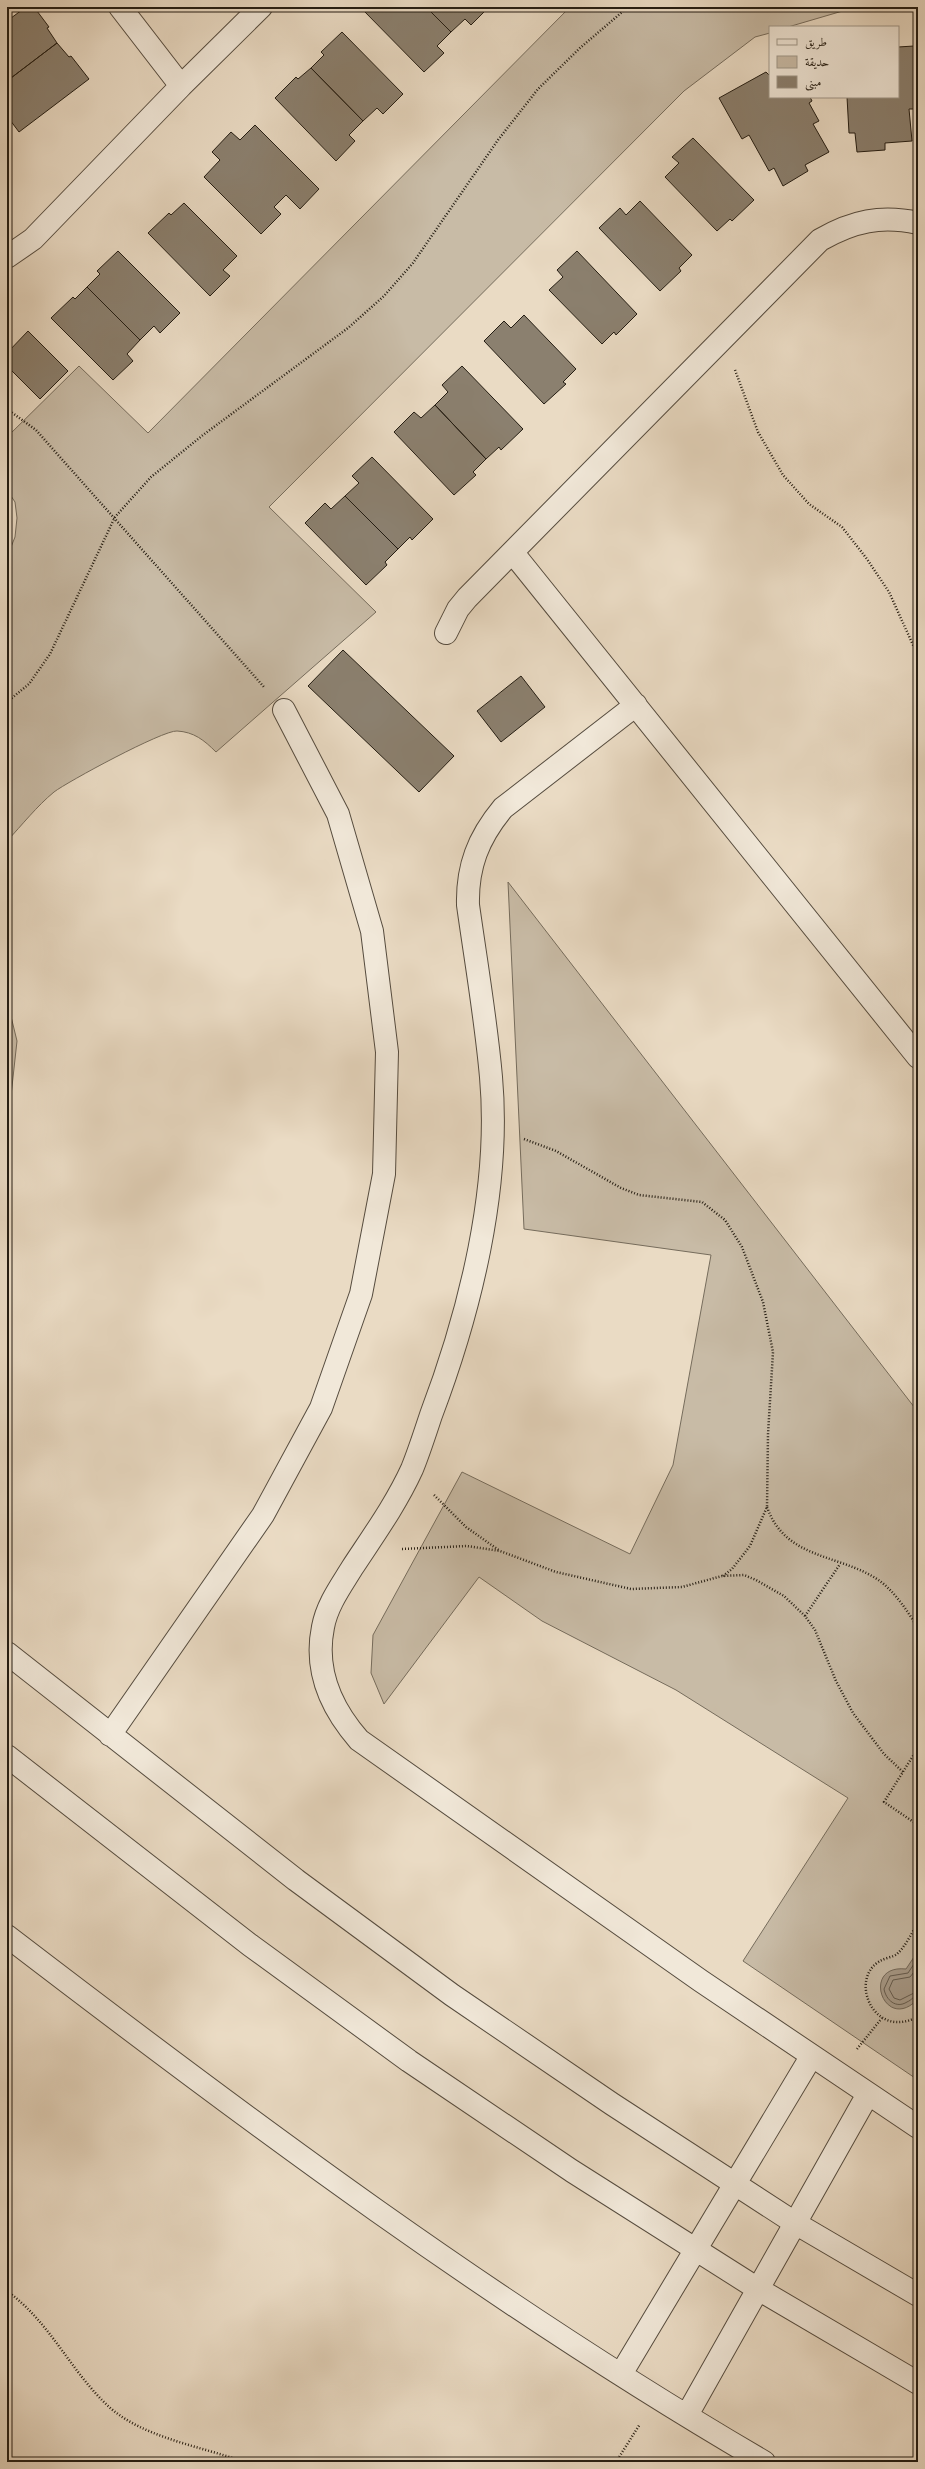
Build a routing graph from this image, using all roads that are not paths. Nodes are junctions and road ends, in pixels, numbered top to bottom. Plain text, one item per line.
1 (120, 7) edge
2 (261, 7) edge
3 (181, 86) junction
4 (918, 223) edge
5 (7, 257) edge
6 (513, 553) junction
7 (446, 633) dead end
8 (636, 705) junction
9 (284, 710) road end
10 (918, 1057) edge
11 (7, 1653) edge
12 (110, 1735) junction
13 (7, 1756) edge
14 (7, 1936) edge
15 (811, 2057) junction
16 (868, 2094) junction
17 (918, 2127) edge
18 (735, 2183) junction
19 (795, 2223) junction
20 (696, 2249) junction
21 (758, 2288) junction
22 (918, 2295) edge
23 (621, 2374) junction
24 (918, 2383) edge
25 (687, 2415) junction
26 (764, 2462) edge

1 - 3 street
2 - 3 street
3 - 5 street
4 - 6 street
6 - 7 street
6 - 8 street
8 - 10 street
8 - 15 street
9 - 12 street
11 - 12 street
12 - 18 street
13 - 20 street
14 - 23 street
15 - 16 street
15 - 18 street
16 - 17 street
16 - 19 street
18 - 19 street
18 - 20 street
19 - 21 street
19 - 22 street
20 - 21 street
20 - 23 street
21 - 24 street
21 - 25 street
23 - 25 street
25 - 26 street

